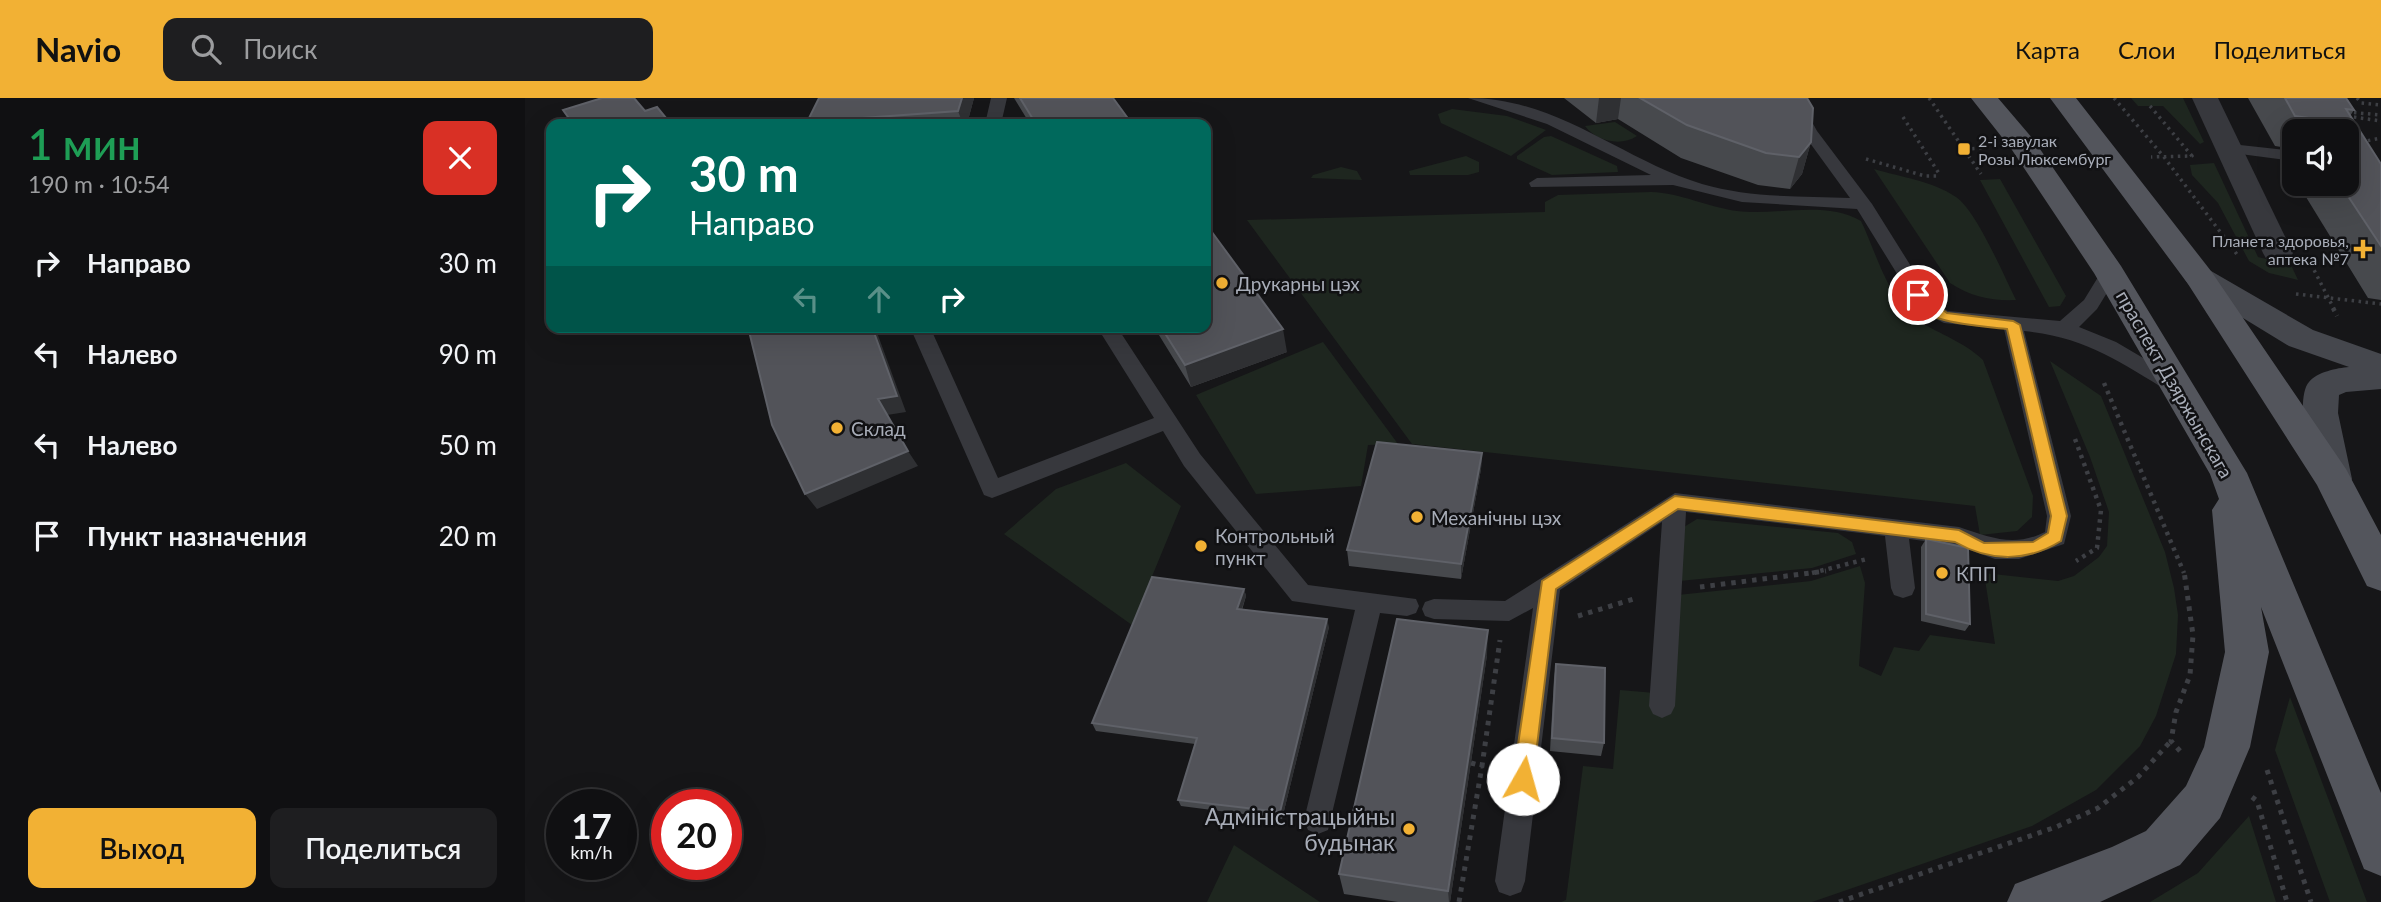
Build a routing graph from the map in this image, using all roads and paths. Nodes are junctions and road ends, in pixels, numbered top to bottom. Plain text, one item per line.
1 (999, 98) edge
2 (1476, 98) edge
3 (1929, 98) edge
4 (1984, 98) edge
5 (2063, 98) edge
6 (2205, 98) edge
7 (2357, 98) edge
8 (2372, 98) edge
9 (1789, 100) edge
10 (2379, 105) edge
11 (2150, 106) dead end
12 (2381, 115) edge
13 (1903, 117) dead end
14 (994, 119) edge
15 (2381, 121) edge
16 (2380, 138) edge
17 (2359, 143) edge
18 (2231, 149) junction
19 (2282, 155) edge
20 (1856, 156) dead end
21 (2151, 158) dead end
22 (1981, 174) dead end
23 (1674, 180) junction
24 (1537, 183) dead end
25 (1863, 204) junction
26 (2279, 253) dead end
27 (2110, 273) junction
28 (2200, 278) junction
29 (2356, 301) dead end
30 (2381, 304) edge
31 (2013, 325) junction
32 (2056, 326) junction
33 (923, 333) edge
34 (1111, 333) edge
35 (2381, 366) edge
36 (2381, 377) edge
37 (2104, 383) dead end
38 (2180, 388) junction
39 (1165, 422) junction
40 (2228, 473) junction
41 (2333, 479) junction
42 (1675, 502) junction
43 (1896, 528) junction
44 (2381, 574) edge
45 (1548, 586) junction
46 (1903, 588) dead end
47 (1370, 601) junction
48 (1407, 606) dead end
49 (1434, 609) dead end
50 (1662, 706) dead end
51 (2171, 741) junction
52 (1482, 766) dead end
53 (2267, 771) dead end
54 (2216, 775) junction
55 (1318, 820) dead end
56 (2381, 852) edge
57 (1510, 881) dead end
58 (1459, 902) edge
59 (1839, 902) edge
60 (2033, 902) edge
61 (2287, 902) edge
62 (2311, 902) edge

1 - 14 lane
2 - 23 lane
3 - 22 path
4 - 27 main road, праспект Дзяржынскага
5 - 28 main road
6 - 18 street
7 - 10 path
8 - 10 path
9 - 25 lane
11 - 21 path
12 - 15 path
13 - 20 path
16 - 17 path
18 - 19 lane
18 - 26 street
23 - 24 lane
23 - 25 lane
25 - 31 lane
27 - 32 lane
27 - 38 main road, праспект Дзяржынскага
28 - 35 main road
28 - 41 main road
29 - 30 path
31 - 32 lane
31 - 43 lane
32 - 38 lane
33 - 39 lane
34 - 39 lane
36 - 41 main road
37 - 51 path
38 - 40 main road, праспект Дзяржынскага
39 - 47 lane
40 - 54 main road
40 - 56 main road, праспект Дзяржынскага
41 - 44 main road
42 - 43 lane
42 - 45 lane
42 - 50 lane
43 - 46 lane
45 - 49 lane
45 - 57 lane
47 - 48 lane
47 - 55 lane
51 - 54 path
51 - 59 path
52 - 58 path
53 - 62 path
54 - 60 main road
54 - 61 path

